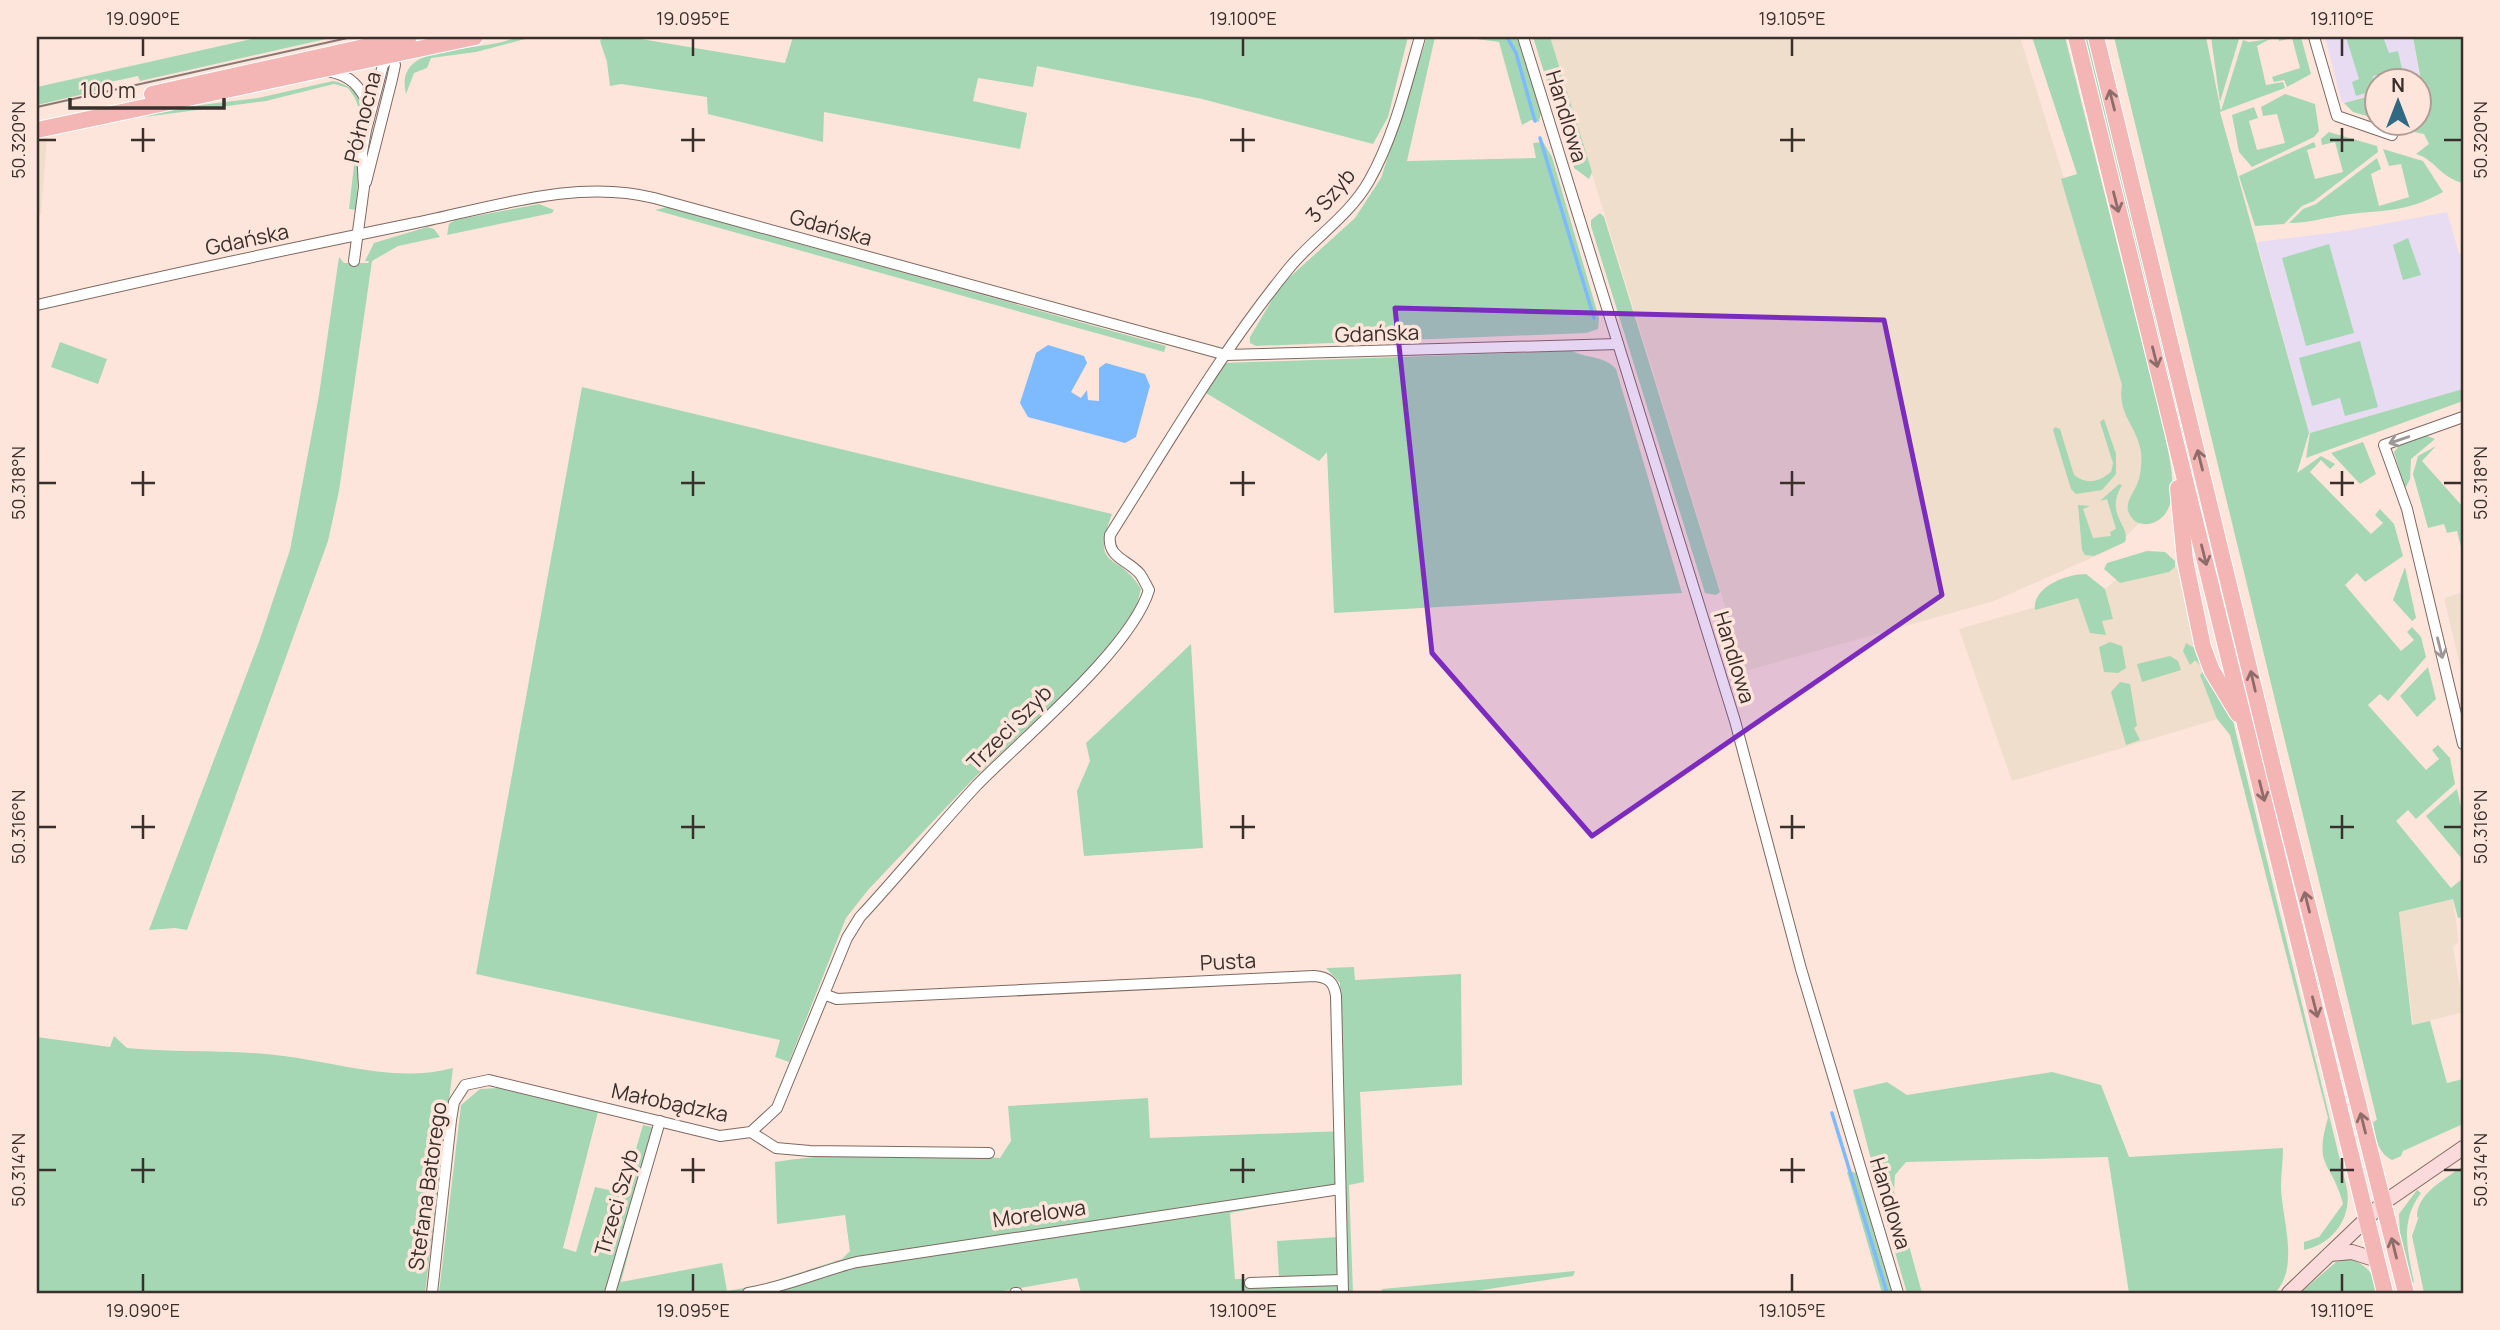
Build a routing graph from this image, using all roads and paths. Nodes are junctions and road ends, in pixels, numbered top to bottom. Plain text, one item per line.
1 (401, 37) edge
2 (475, 37) edge
3 (1420, 37) edge
4 (1523, 37) edge
5 (2076, 37) edge
6 (2096, 37) edge
7 (2314, 37) edge
8 (392, 56) junction
9 (324, 71) junction
10 (371, 109) junction
11 (37, 121) edge
12 (2364, 125) edge
13 (37, 130) edge
14 (364, 187) junction
15 (358, 235) junction
16 (354, 261) dead end
17 (37, 305) edge
18 (1618, 344) junction
19 (1226, 355) junction
20 (2170, 417) junction
21 (2463, 417) edge
22 (2248, 735) junction
23 (2463, 744) edge
24 (826, 995) junction
25 (466, 1085) joint
26 (660, 1121) junction
27 (751, 1132) junction
28 (2463, 1148) edge
29 (989, 1153) dead end
30 (1340, 1189) junction
31 (2384, 1203) junction
32 (2368, 1218) junction
33 (2335, 1253) junction
34 (2377, 1260) junction
35 (1250, 1283) dead end
36 (1342, 1286) edge
37 (432, 1293) edge
38 (610, 1293) edge
39 (748, 1293) edge
40 (1898, 1293) edge
41 (2289, 1293) edge
42 (2385, 1293) edge
43 (2406, 1293) edge

1 - 8 street, Północna
1 - 11 main road
2 - 8 main road
3 - 19 street, 3 Szyb
4 - 18 street, Handlowa
5 -> 20 main road
31 -> 6 main road
7 - 12 street
8 - 9 main road
8 - 10 street, Północna
8 - 14 street, Północna
9 - 10 street
9 - 13 main road
10 - 14 street, Północna
14 - 15 street, Północna
15 - 16 street, Północna
15 - 17 street, Gdańska
15 - 19 street, Gdańska
18 - 19 street, Gdańska
18 - 40 street, Handlowa
19 - 24 street, Trzeci Szyb
20 -> 22 main road
20 - 22 main road
21 -> 23 street
22 -> 32 main road
24 - 27 street, Trzeci Szyb
24 - 30 street, Pusta
25 - 26 street, Małobądzka
25 - 37 street, Stefana Batorego
26 - 27 street, Małobądzka
26 - 38 street, Trzeci Szyb
27 - 29 street, Małobądzka
28 - 31 street
30 - 36 street, Pusta
30 - 39 street, Morelowa
31 - 32 street
43 -> 31 main road
32 - 33 street
32 - 34 main road
33 - 34 street
33 - 41 street
34 - 42 main road
35 - 36 street, Pusta

